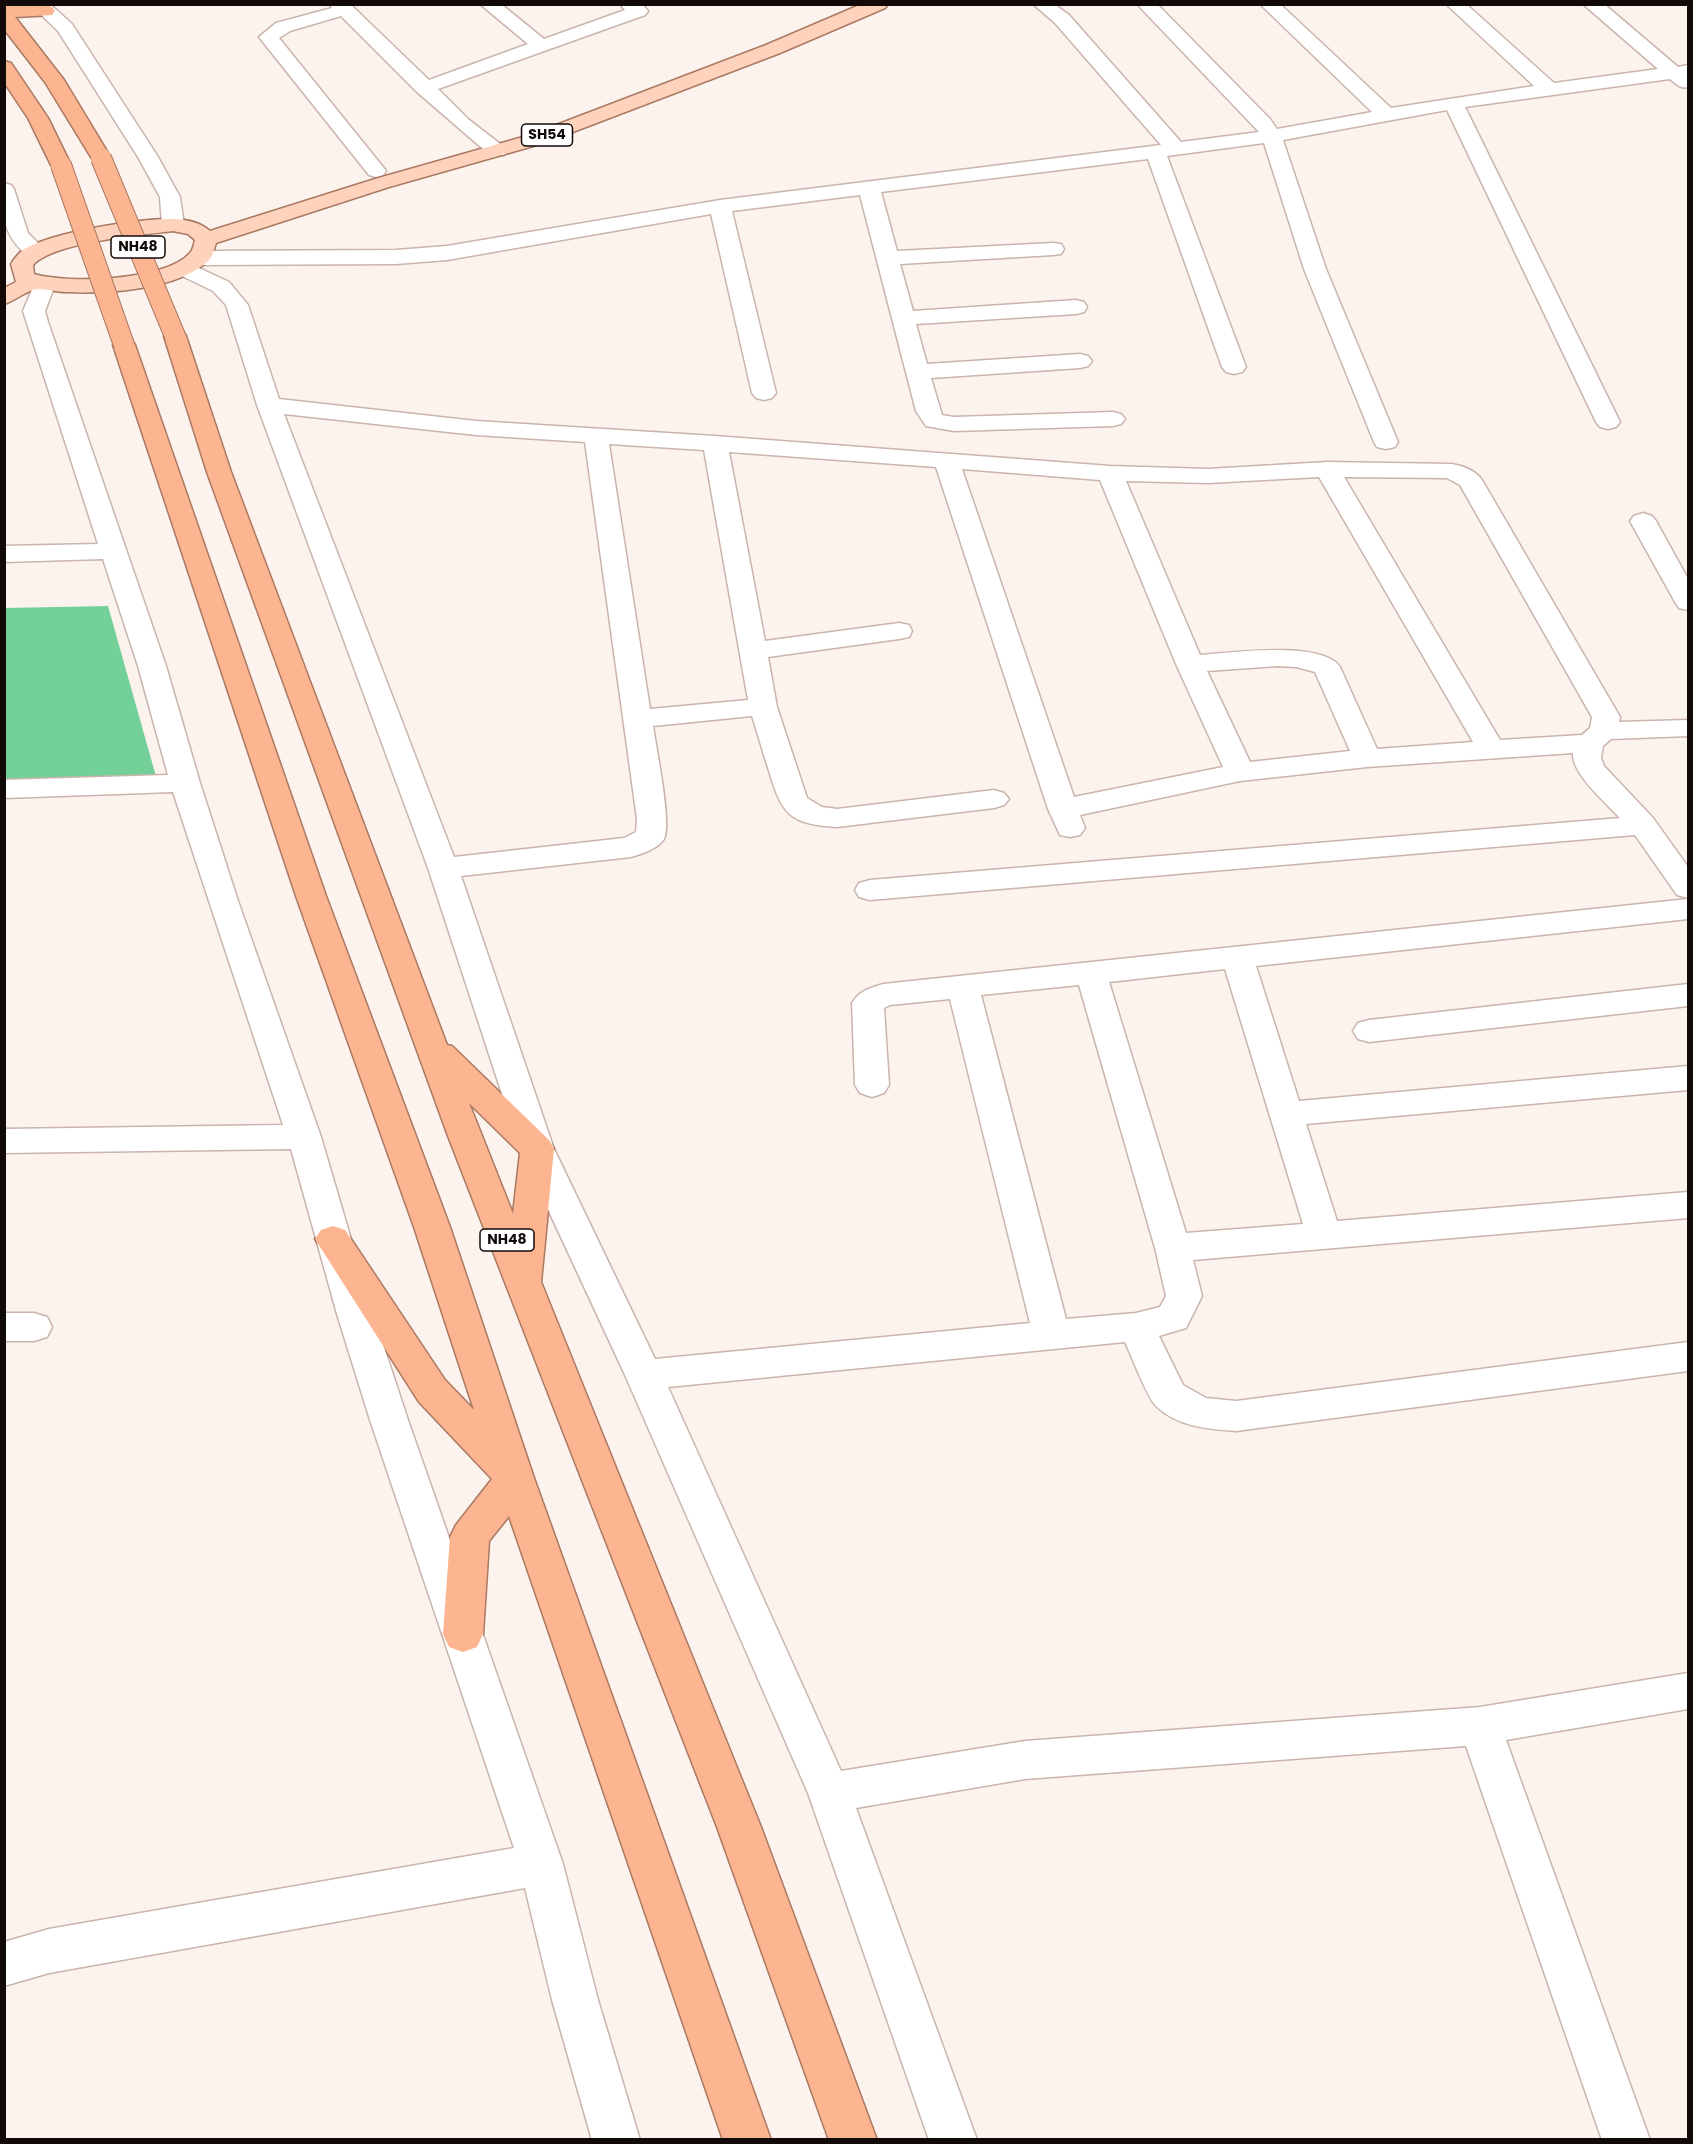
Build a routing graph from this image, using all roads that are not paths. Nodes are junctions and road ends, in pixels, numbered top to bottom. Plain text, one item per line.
1 (489, 4) edge
2 (835, 4) edge
3 (879, 4) edge
4 (1146, 4) edge
5 (1269, 4) edge
6 (1455, 4) edge
7 (1592, 4) edge
8 (1053, 6) edge
9 (342, 7) edge
10 (642, 7) edge
11 (42, 8) edge
12 (4, 12) edge
13 (4, 16) edge
14 (541, 46) junction
15 (4, 67) edge
16 (1684, 76) edge
17 (424, 88) junction
18 (628, 89) junction
19 (1549, 89) junction
20 (647, 98) junction
21 (1453, 103) junction
22 (1388, 116) junction
23 (1272, 136) junction
24 (490, 146) junction
25 (1166, 150) junction
26 (376, 171) junction
27 (869, 188) junction
28 (4, 189) edge
29 (720, 206) junction
30 (8, 218) edge
31 (180, 226) junction
32 (1053, 249) dead end
33 (198, 255) junction
34 (888, 258) junction
35 (29, 268) edge
36 (4, 297) edge
37 (1076, 307) dead end
38 (904, 318) junction
39 (1080, 360) dead end
40 (1234, 368) dead end
41 (918, 372) junction
42 (764, 393) dead end
43 (269, 405) junction
44 (1113, 419) dead end
45 (1608, 422) dead end
46 (596, 436) junction
47 (1386, 442) dead end
48 (715, 443) junction
49 (947, 462) junction
50 (1327, 469) junction
51 (1110, 473) junction
52 (1643, 521) dead end
53 (115, 551) junction
54 (4, 554) edge
55 (1689, 602) edge
56 (899, 631) dead end
57 (753, 651) junction
58 (1190, 664) junction
59 (763, 707) junction
60 (638, 719) junction
61 (1689, 728) edge
62 (1596, 737) junction
63 (1492, 750) junction
64 (1367, 758) junction
65 (1240, 772) junction
66 (185, 783) junction
67 (4, 789) edge
68 (994, 799) dead end
69 (1643, 825) junction
70 (443, 868) junction
71 (1689, 888) edge
72 (870, 890) dead end
73 (1689, 909) edge
74 (1237, 957) junction
75 (1091, 973) junction
76 (963, 987) junction
77 (1689, 995) edge
78 (1369, 1031) dead end
79 (433, 1047) junction
80 (1689, 1078) edge
81 (872, 1085) dead end
82 (1286, 1114) junction
83 (304, 1137) junction
84 (4, 1141) edge
85 (537, 1149) junction
86 (1689, 1205) edge
87 (1325, 1237) junction
88 (333, 1239) junction
89 (1173, 1248) junction
90 (525, 1284) junction
91 (1136, 1327) junction
92 (1052, 1336) junction
93 (1689, 1357) edge
94 (644, 1375) junction
95 (515, 1478) junction
96 (463, 1634) junction
97 (1689, 1691) edge
98 (1480, 1726) junction
99 (829, 1793) junction
100 (542, 1864) junction
101 (4, 1964) edge
102 (616, 2139) edge
103 (747, 2139) edge
104 (853, 2139) edge
105 (952, 2139) edge
106 (1626, 2139) edge

1 - 14 street
2 - 18 main road, SH54
3 - 20 main road, SH54
4 - 23 street
5 - 22 street
6 - 19 street
7 - 16 street
8 - 25 street
9 - 17 street
9 - 26 street
10 - 14 street
11 - 12 highway
11 - 31 street
13 - 79 highway, NH48, bridge
14 - 17 street
15 - 95 highway, NH48, bridge
16 - 19 street
17 - 24 street
18 - 20 main road
18 - 24 main road, SH54
19 - 21 street
20 - 24 main road, SH54
21 - 22 street
21 - 45 street
22 - 23 street
23 - 25 street
23 - 47 street
24 - 26 main road, SH54
24 - 33 main road, SH54
25 - 27 street
25 - 40 street
26 - 31 main road, SH54
27 - 29 street
27 - 34 street
28 - 30 street
29 - 33 street
29 - 42 street
30 - 35 street
31 - 33 main road
31 - 35 main road
32 - 34 street
33 - 35 main road
33 - 43 street
34 - 38 street
35 - 36 main road
35 - 53 street
37 - 38 street
38 - 41 street
39 - 41 street
41 - 44 street
43 - 46 street
43 - 70 street
46 - 48 street
46 - 60 street
48 - 49 street
48 - 57 street
49 - 51 street
49 - 65 street
50 - 51 street
50 - 62 street
50 - 63 street
51 - 58 street
52 - 55 street
53 - 54 street
53 - 66 street
56 - 57 street
57 - 59 street
58 - 64 street
58 - 65 street
59 - 60 street
59 - 68 street
60 - 70 street
61 - 62 street
62 - 63 street
62 - 69 street
63 - 64 street
64 - 65 street
66 - 67 street
66 - 83 street
69 - 71 street
69 - 72 street
70 - 85 street
73 - 74 street
74 - 75 street
74 - 82 street
75 - 76 street
75 - 89 street
76 - 81 street
76 - 92 street
77 - 78 street
79 - 85 highway
79 - 90 highway, NH48
80 - 82 street
82 - 87 street
83 - 84 street
83 - 88 street
85 - 90 highway
85 - 94 street
86 - 87 street
87 - 89 street
88 - 95 highway
88 - 96 street
89 - 91 street
90 - 104 highway, NH48
91 - 92 street
91 - 93 street
92 - 94 street
94 - 99 street
95 - 96 highway
95 - 103 highway, NH48
96 - 100 street
97 - 98 street
98 - 99 street
98 - 106 street
99 - 105 street
100 - 101 street
100 - 102 street

